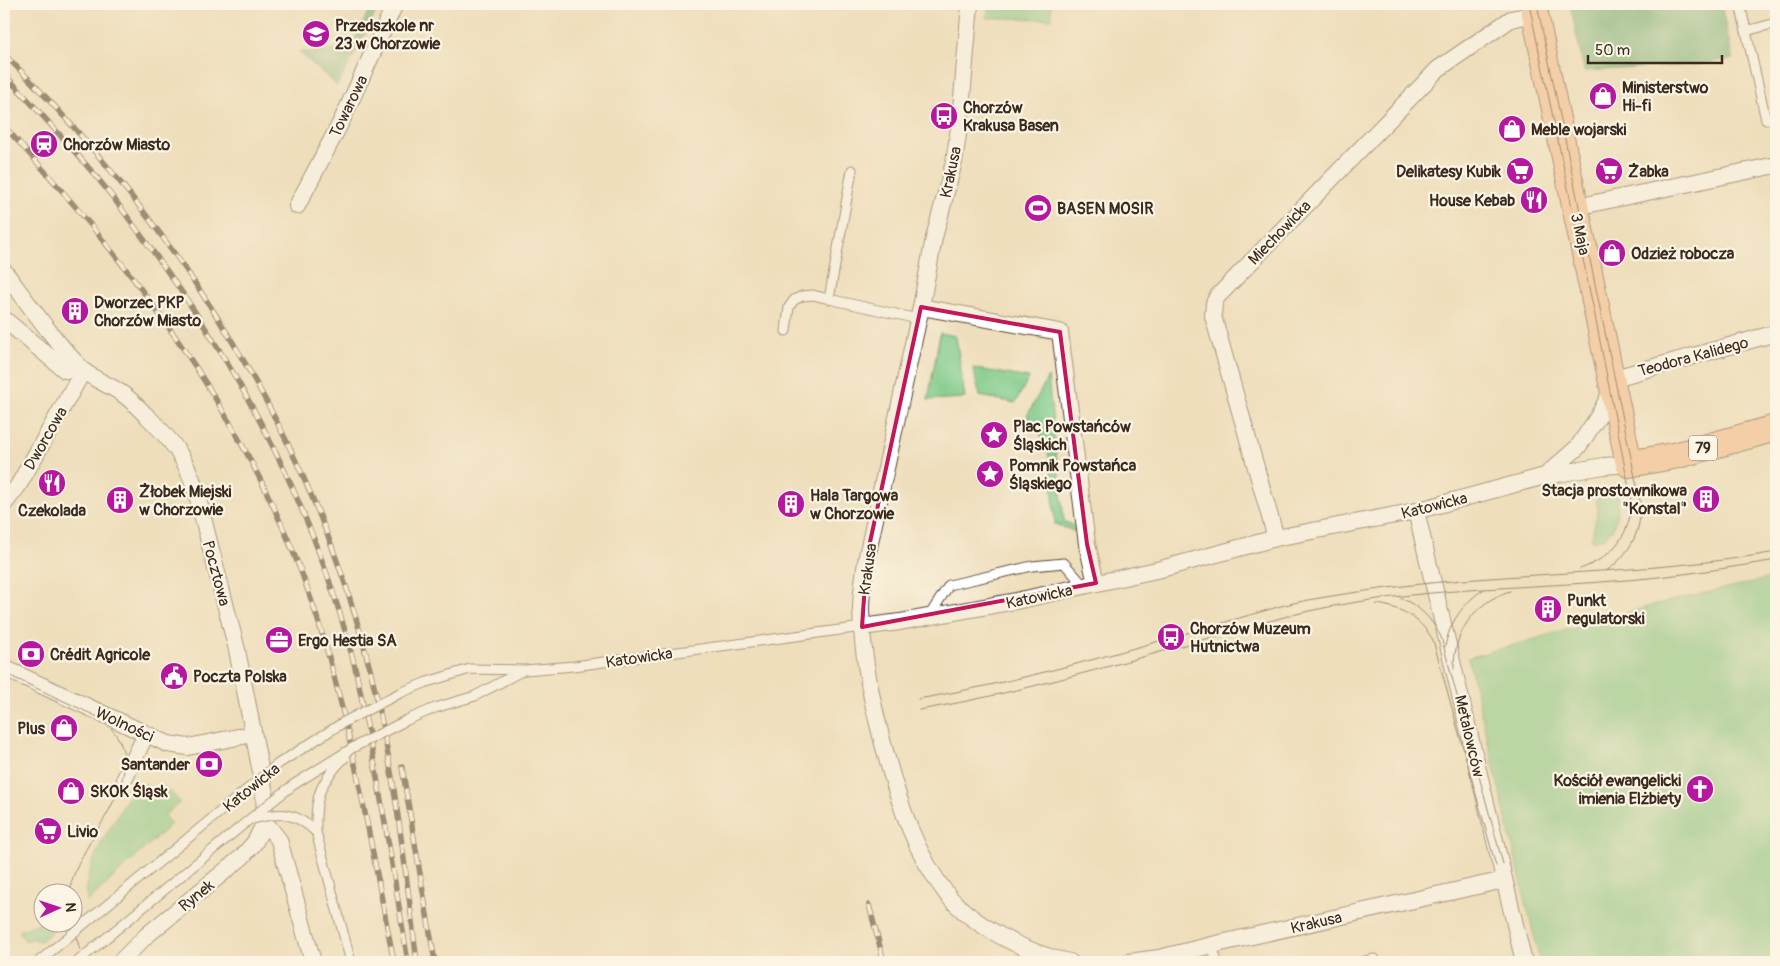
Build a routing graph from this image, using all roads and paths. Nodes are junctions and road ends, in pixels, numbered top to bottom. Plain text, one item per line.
1 (395, 4) edge
2 (970, 4) edge
3 (1740, 4) edge
4 (1534, 9) edge
5 (1776, 23) edge
6 (1746, 31) junction
7 (1776, 119) edge
8 (1776, 165) edge
9 (852, 170) dead end
10 (297, 206) dead end
11 (1576, 207) junction
12 (4, 271) edge
13 (829, 299) junction
14 (920, 313) junction
15 (4, 319) edge
16 (786, 331) dead end
17 (1776, 333) edge
18 (83, 371) junction
19 (1612, 383) junction
20 (1776, 428) edge
21 (1629, 464) junction
22 (1545, 476) junction
23 (5, 500) edge
24 (1416, 511) junction
25 (1276, 538) junction
26 (1090, 585) junction
27 (928, 617) junction
28 (862, 627) junction
29 (4, 668) edge
30 (525, 670) junction
31 (146, 734) junction
32 (253, 734) junction
33 (354, 747) junction
34 (125, 778) dead end
35 (257, 820) junction
36 (316, 832) junction
37 (1504, 880) junction
38 (1212, 945) junction
39 (1375, 959) dead end
40 (38, 962) edge
41 (77, 962) edge
42 (120, 962) edge
43 (313, 962) edge
44 (351, 962) edge
45 (1070, 962) edge
46 (1128, 962) edge
47 (1217, 962) edge
48 (1361, 962) edge
49 (1524, 962) edge

1 - 10 street, Towarowa
2 - 14 street, Krakusa
3 - 6 lane
4 - 11 main road, 3 Maja
4 - 25 street, Miechowicka
5 - 6 lane
6 - 7 lane
8 - 11 street
9 - 13 lane
11 - 19 main road, 3 Maja
12 - 18 street
13 - 14 lane
13 - 16 lane
14 - 26 street
14 - 28 street, Krakusa
15 - 18 street
17 - 19 street, Teodora Kalidego
18 - 23 street, Dworcowa
18 - 32 street, Pocztowa
19 - 21 main road, 3 Maja
19 - 22 street, Katowicka
20 - 21 main road, Katowicka / 79
21 - 22 street, Katowicka / 79
22 - 24 street, Katowicka / 79
24 - 25 street, Katowicka / 79
24 - 37 street, Metalowców
25 - 26 street, Katowicka / 79
26 - 27 street, Katowicka / 79
26 - 27 lane
27 - 28 street, Katowicka / 79
28 - 30 lane, Katowicka / 79
28 - 45 street, Krakusa
29 - 31 street, Wolności
30 - 33 lane, Katowicka / 79, bridge
30 - 40 lane, Katowicka / 79, bridge
31 - 32 street, Wolności
31 - 34 street
32 - 35 street, Pocztowa
33 - 35 lane, Katowicka / 79, bridge
33 - 36 lane, bridge
35 - 36 lane, bridge
35 - 41 lane, Katowicka / 79, bridge
35 - 42 street, Rynek
35 - 43 street
36 - 44 lane
37 - 38 street, Krakusa
37 - 49 street, Metalowców
38 - 46 street, Krakusa
38 - 47 lane
39 - 48 lane

